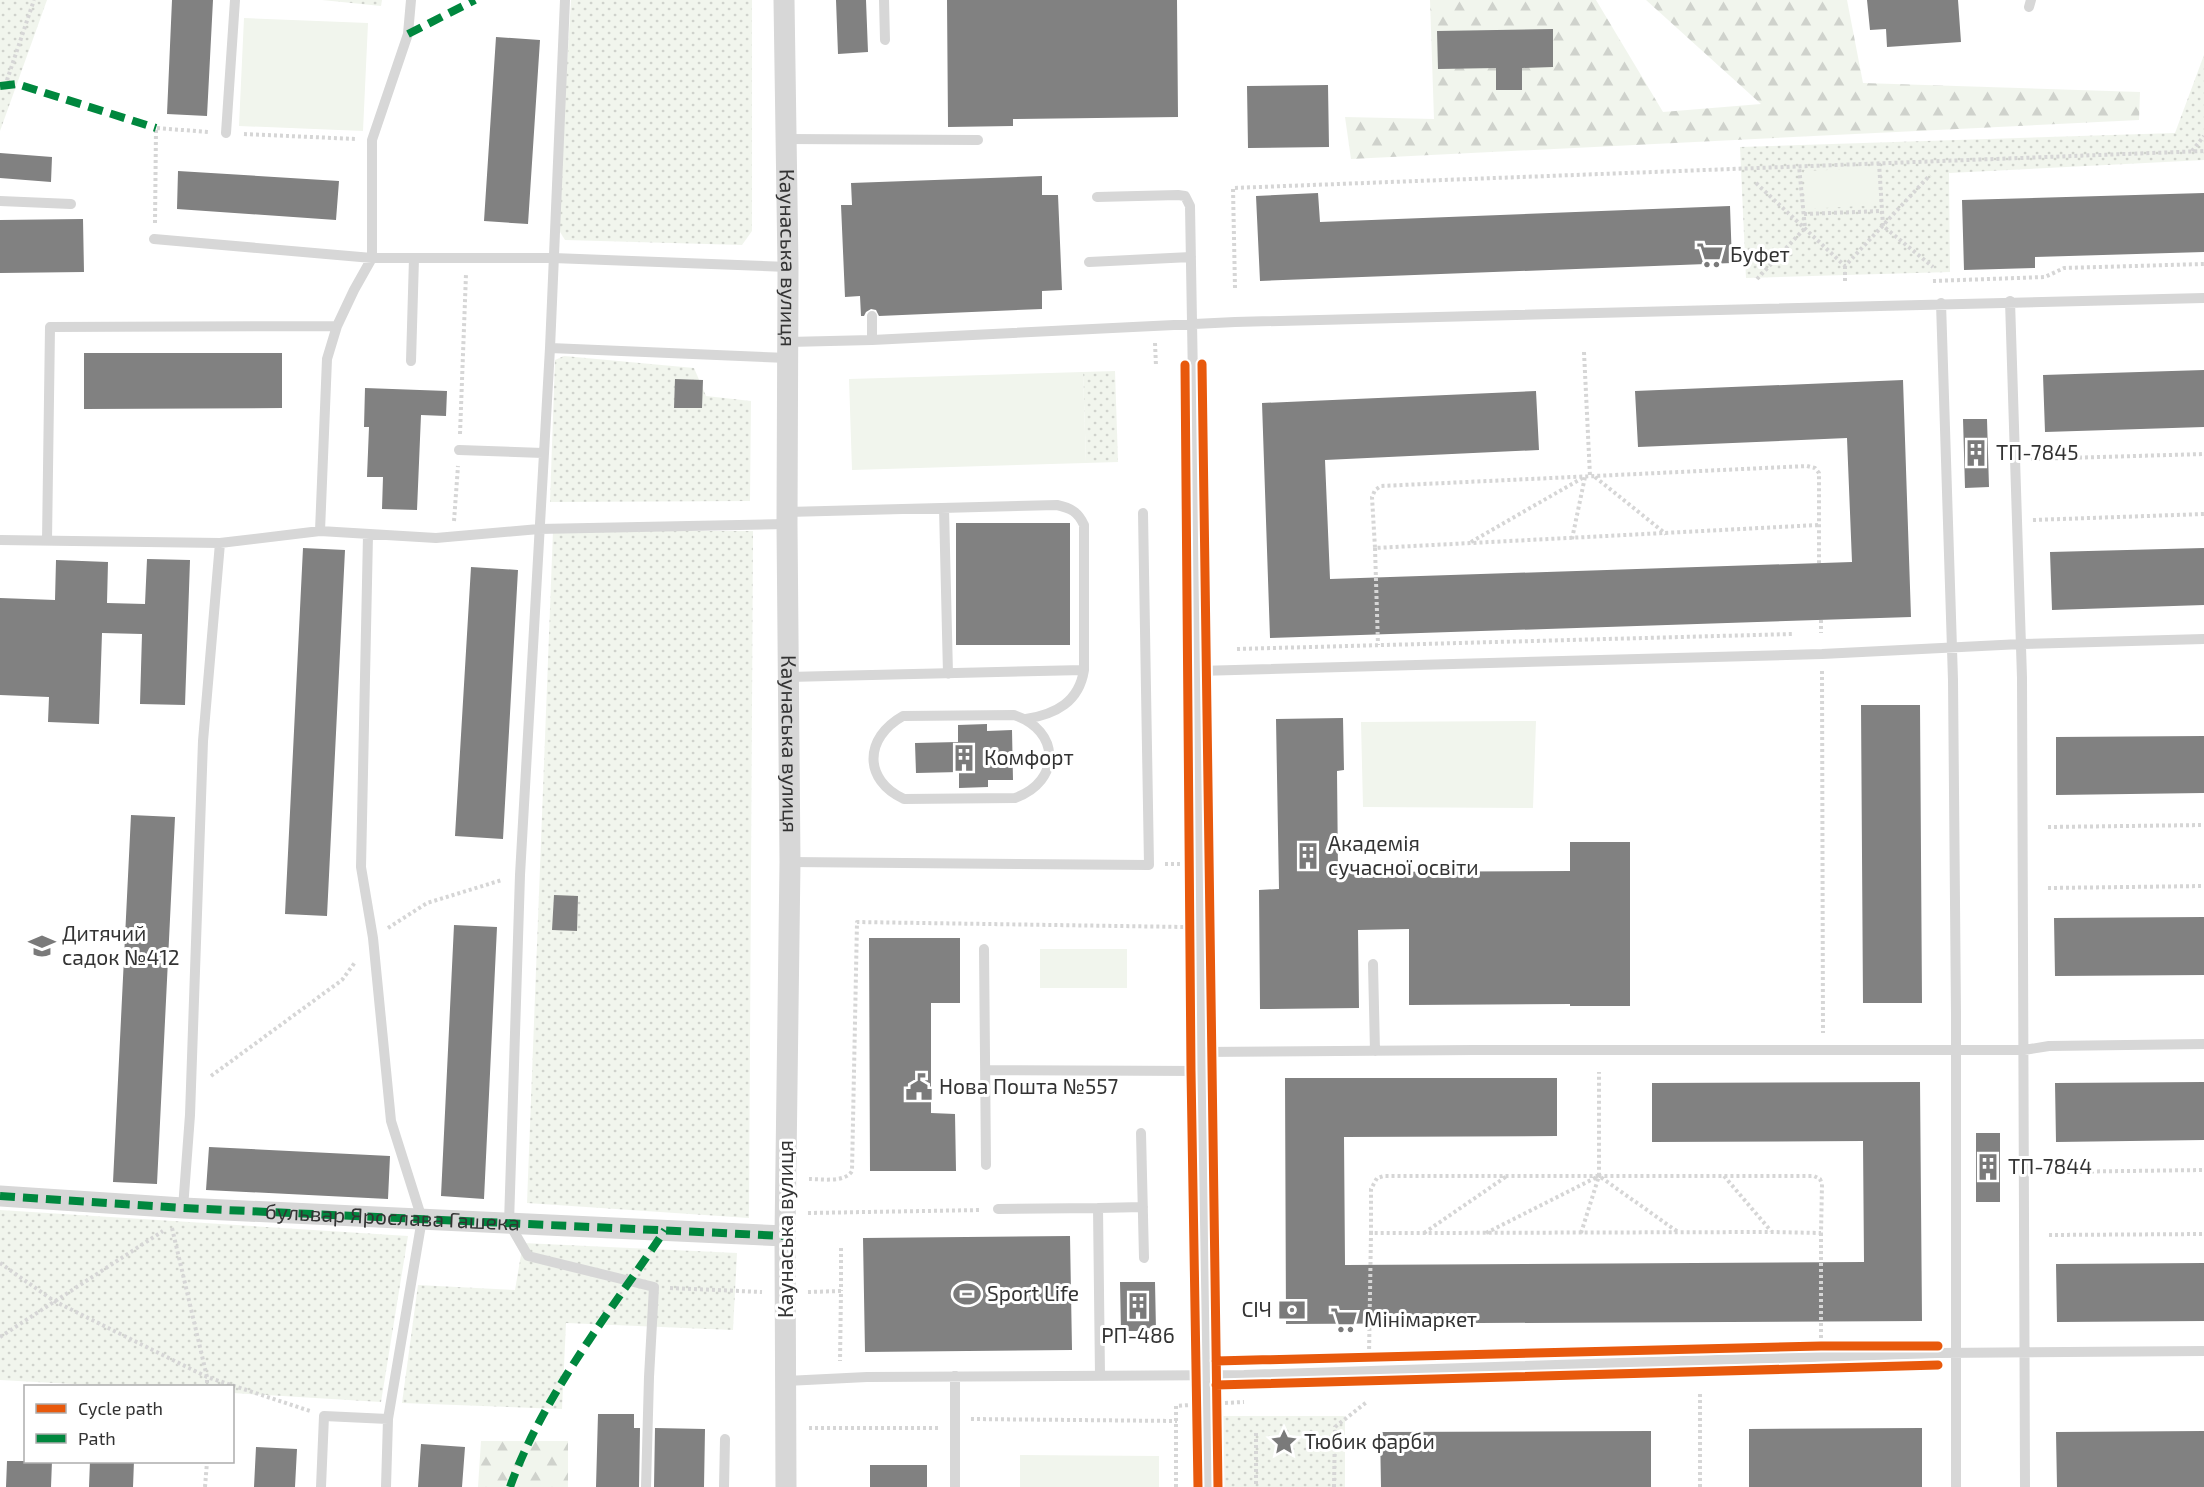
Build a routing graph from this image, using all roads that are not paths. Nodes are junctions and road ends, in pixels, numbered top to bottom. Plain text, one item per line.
1 (235, 0) edge
2 (411, 0) edge
3 (565, 0) edge
4 (784, 0) edge
5 (884, 0) edge
6 (885, 40) dead end
7 (226, 133) dead end
8 (786, 139) junction
9 (978, 140) dead end
10 (1097, 197) dead end
11 (0, 201) edge
12 (71, 204) dead end
13 (154, 240) dead end
14 (1191, 257) junction
15 (372, 258) junction
16 (414, 258) junction
17 (553, 258) junction
18 (1089, 262) dead end
19 (788, 267) junction
20 (2204, 297) edge
21 (2010, 301) junction
22 (1941, 303) junction
23 (872, 316) dead end
24 (1193, 323) junction
25 (337, 326) junction
26 (872, 340) junction
27 (550, 348) junction
28 (788, 350) junction
29 (411, 361) dead end
30 (459, 450) road end
31 (543, 453) junction
32 (944, 508) junction
33 (1143, 513) dead end
34 (787, 518) junction
35 (539, 529) junction
36 (320, 531) junction
37 (368, 535) junction
38 (0, 540) edge
39 (47, 540) junction
40 (220, 543) junction
41 (2204, 639) edge
42 (2021, 644) junction
43 (1951, 647) junction
44 (1084, 670) junction
45 (1198, 671) junction
46 (948, 674) junction
47 (788, 677) junction
48 (1026, 719) junction
49 (790, 862) junction
50 (984, 949) dead end
51 (1373, 964) dead end
52 (2204, 1044) edge
53 (1956, 1049) junction
54 (2024, 1050) junction
55 (1375, 1051) junction
56 (1201, 1052) junction
57 (985, 1070) junction
58 (1201, 1071) junction
59 (1141, 1133) dead end
60 (986, 1165) dead end
61 (0, 1197) edge
62 (1143, 1207) junction
63 (183, 1208) junction
64 (1098, 1208) junction
65 (998, 1209) road end
66 (422, 1219) junction
67 (509, 1223) junction
68 (785, 1236) junction
69 (1144, 1258) dead end
70 (2024, 1352) junction
71 (2204, 1352) edge
72 (1955, 1353) junction
73 (1100, 1375) junction
74 (1206, 1375) junction
75 (955, 1376) junction
76 (786, 1381) junction
77 (388, 1419) junction
78 (725, 1439) dead end
79 (789, 1483) edge
80 (321, 1487) edge
81 (386, 1487) edge
82 (646, 1487) edge
83 (724, 1487) edge
84 (955, 1487) edge
85 (1208, 1487) edge
86 (1956, 1487) edge
87 (2025, 1487) edge

1 - 7 lane
2 - 15 lane
3 - 17 lane
4 - 8 street, Каунаська вулиця
5 - 6 lane
8 - 9 lane
8 - 19 street, Каунаська вулиця
10 - 14 lane
11 - 12 lane
13 - 15 lane
14 - 18 lane
14 - 24 lane
15 - 16 lane
15 - 25 lane
16 - 17 lane
16 - 29 lane
17 - 19 lane
17 - 27 lane
19 - 28 street, Каунаська вулиця
20 - 21 lane
21 - 22 lane
21 - 42 lane
22 - 24 lane
22 - 43 lane
23 - 26 lane
24 - 26 lane
24 - 45 lane
25 - 36 lane
25 - 39 lane
26 - 28 lane
27 - 28 lane
27 - 31 lane
28 - 34 street, Каунаська вулиця
30 - 31 lane
31 - 35 lane
32 - 34 lane
32 - 44 lane
32 - 46 lane
33 - 49 lane
34 - 35 lane
34 - 47 street, Каунаська вулиця
35 - 37 lane
35 - 67 lane
36 - 37 lane
36 - 40 lane
37 - 66 lane
38 - 39 lane
39 - 40 lane
40 - 63 lane
41 - 42 lane
42 - 43 lane
42 - 54 lane
43 - 45 lane
43 - 53 lane
44 - 46 lane
44 - 48 lane
45 - 56 lane
46 - 47 lane
47 - 49 street, Каунаська вулиця
48 - 48 lane
49 - 68 street, Каунаська вулиця
50 - 57 lane
51 - 55 lane
52 - 54 lane
53 - 54 lane
53 - 55 lane
53 - 72 lane
54 - 70 lane
55 - 56 lane
56 - 58 lane
57 - 58 lane
57 - 60 lane
58 - 74 lane
59 - 62 lane
61 - 63 street, бульвар Ярослава Гашека
62 - 64 lane
62 - 69 lane
63 - 66 street, бульвар Ярослава Гашека
64 - 65 lane
64 - 73 lane
66 - 67 street, бульвар Ярослава Гашека
66 - 77 lane
67 - 68 street, бульвар Ярослава Гашека
67 - 82 lane
68 - 76 street, Каунаська вулиця
70 - 71 lane
70 - 72 lane
70 - 87 lane
72 - 74 lane
72 - 86 lane
73 - 74 lane
73 - 75 lane
74 - 85 lane
75 - 76 lane
75 - 84 lane
76 - 79 street, Каунаська вулиця
77 - 80 lane
77 - 81 lane
78 - 83 lane

